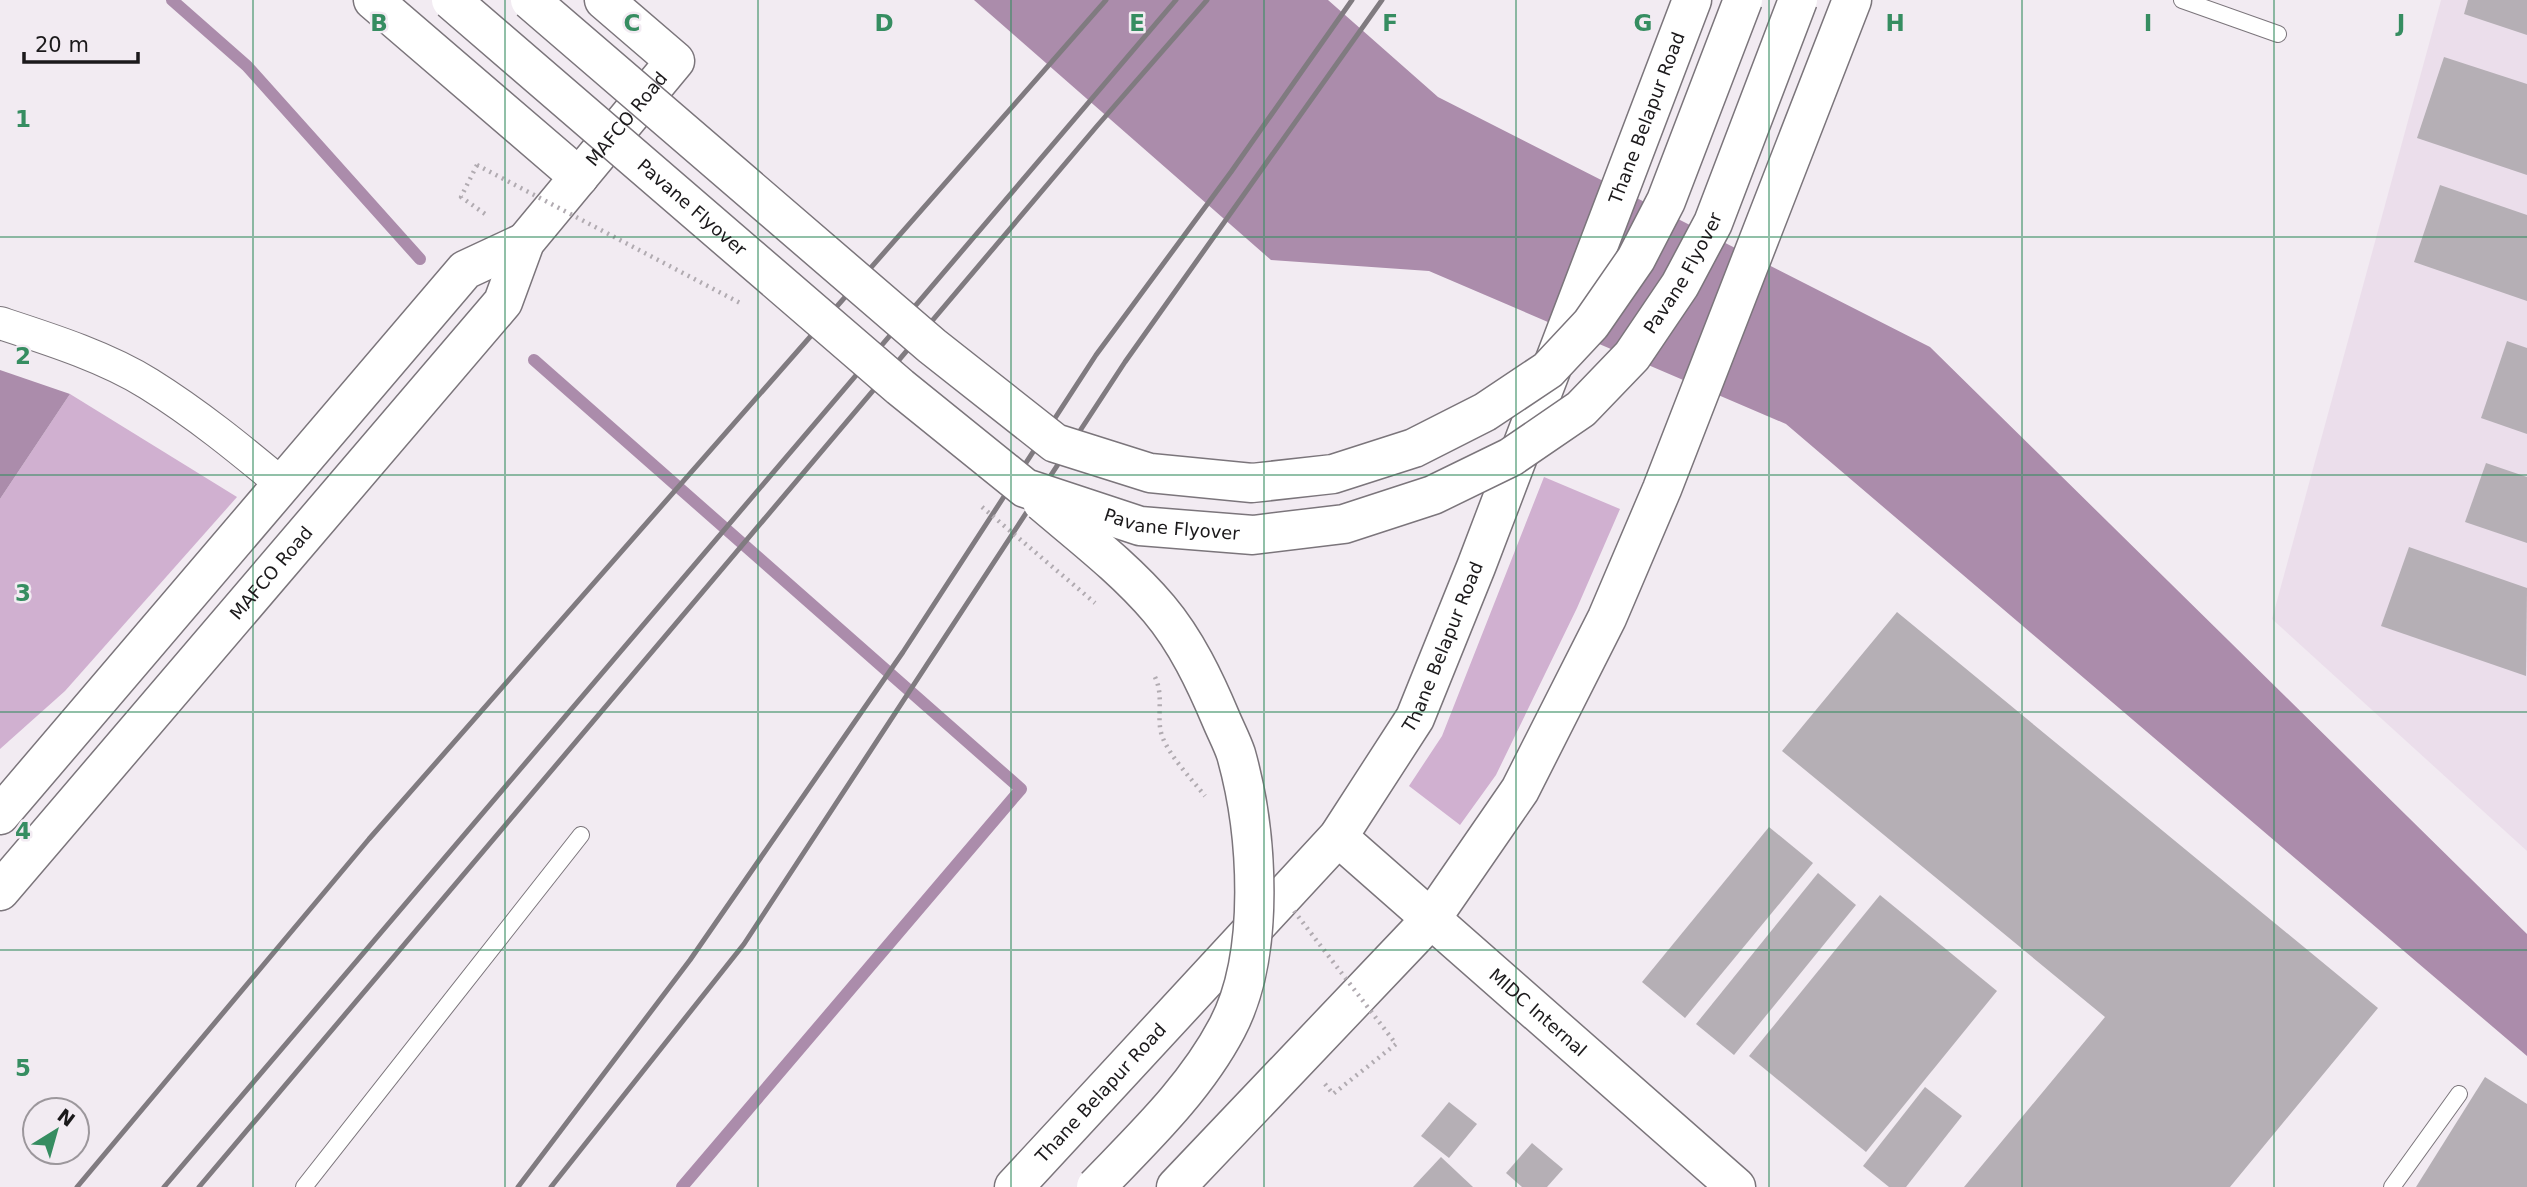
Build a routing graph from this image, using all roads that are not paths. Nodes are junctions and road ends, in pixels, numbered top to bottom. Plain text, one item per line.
1 (373, 0) edge
2 (451, 0) edge
3 (530, 0) edge
4 (604, 0) edge
5 (1692, 0) edge
6 (1743, 0) edge
7 (1798, 0) edge
8 (1852, 0) edge
9 (2182, 0) edge
10 (2278, 34) dead end
11 (579, 177) junction
12 (525, 242) junction
13 (0, 323) edge
14 (283, 485) junction
15 (1025, 488) junction
16 (0, 815) edge
17 (581, 835) dead end
18 (1338, 837) junction
19 (0, 891) edge
20 (1431, 919) junction
21 (2459, 1094) dead end
22 (304, 1187) edge
23 (1014, 1187) edge
24 (1096, 1187) edge
25 (1177, 1187) edge
26 (1736, 1187) edge
27 (2392, 1187) edge

1 - 11 main road
2 - 15 main road, Pavane Flyover, bridge
3 - 6 main road, bridge
4 - 11 main road, MAFCO Road
5 - 18 main road, Thane Belapur Road
7 - 15 main road, Pavane Flyover, bridge
8 - 20 main road
9 - 10 lane
11 - 12 main road, MAFCO Road
12 - 14 main road, MAFCO Road
12 - 19 main road, MAFCO Road
13 - 14 street
14 - 16 main road, MAFCO Road
15 - 24 main road, bridge
17 - 22 lane
18 - 20 main road, MIDC Internal
18 - 23 main road, Thane Belapur Road
20 - 25 main road
20 - 26 main road, MIDC Internal
21 - 27 lane

